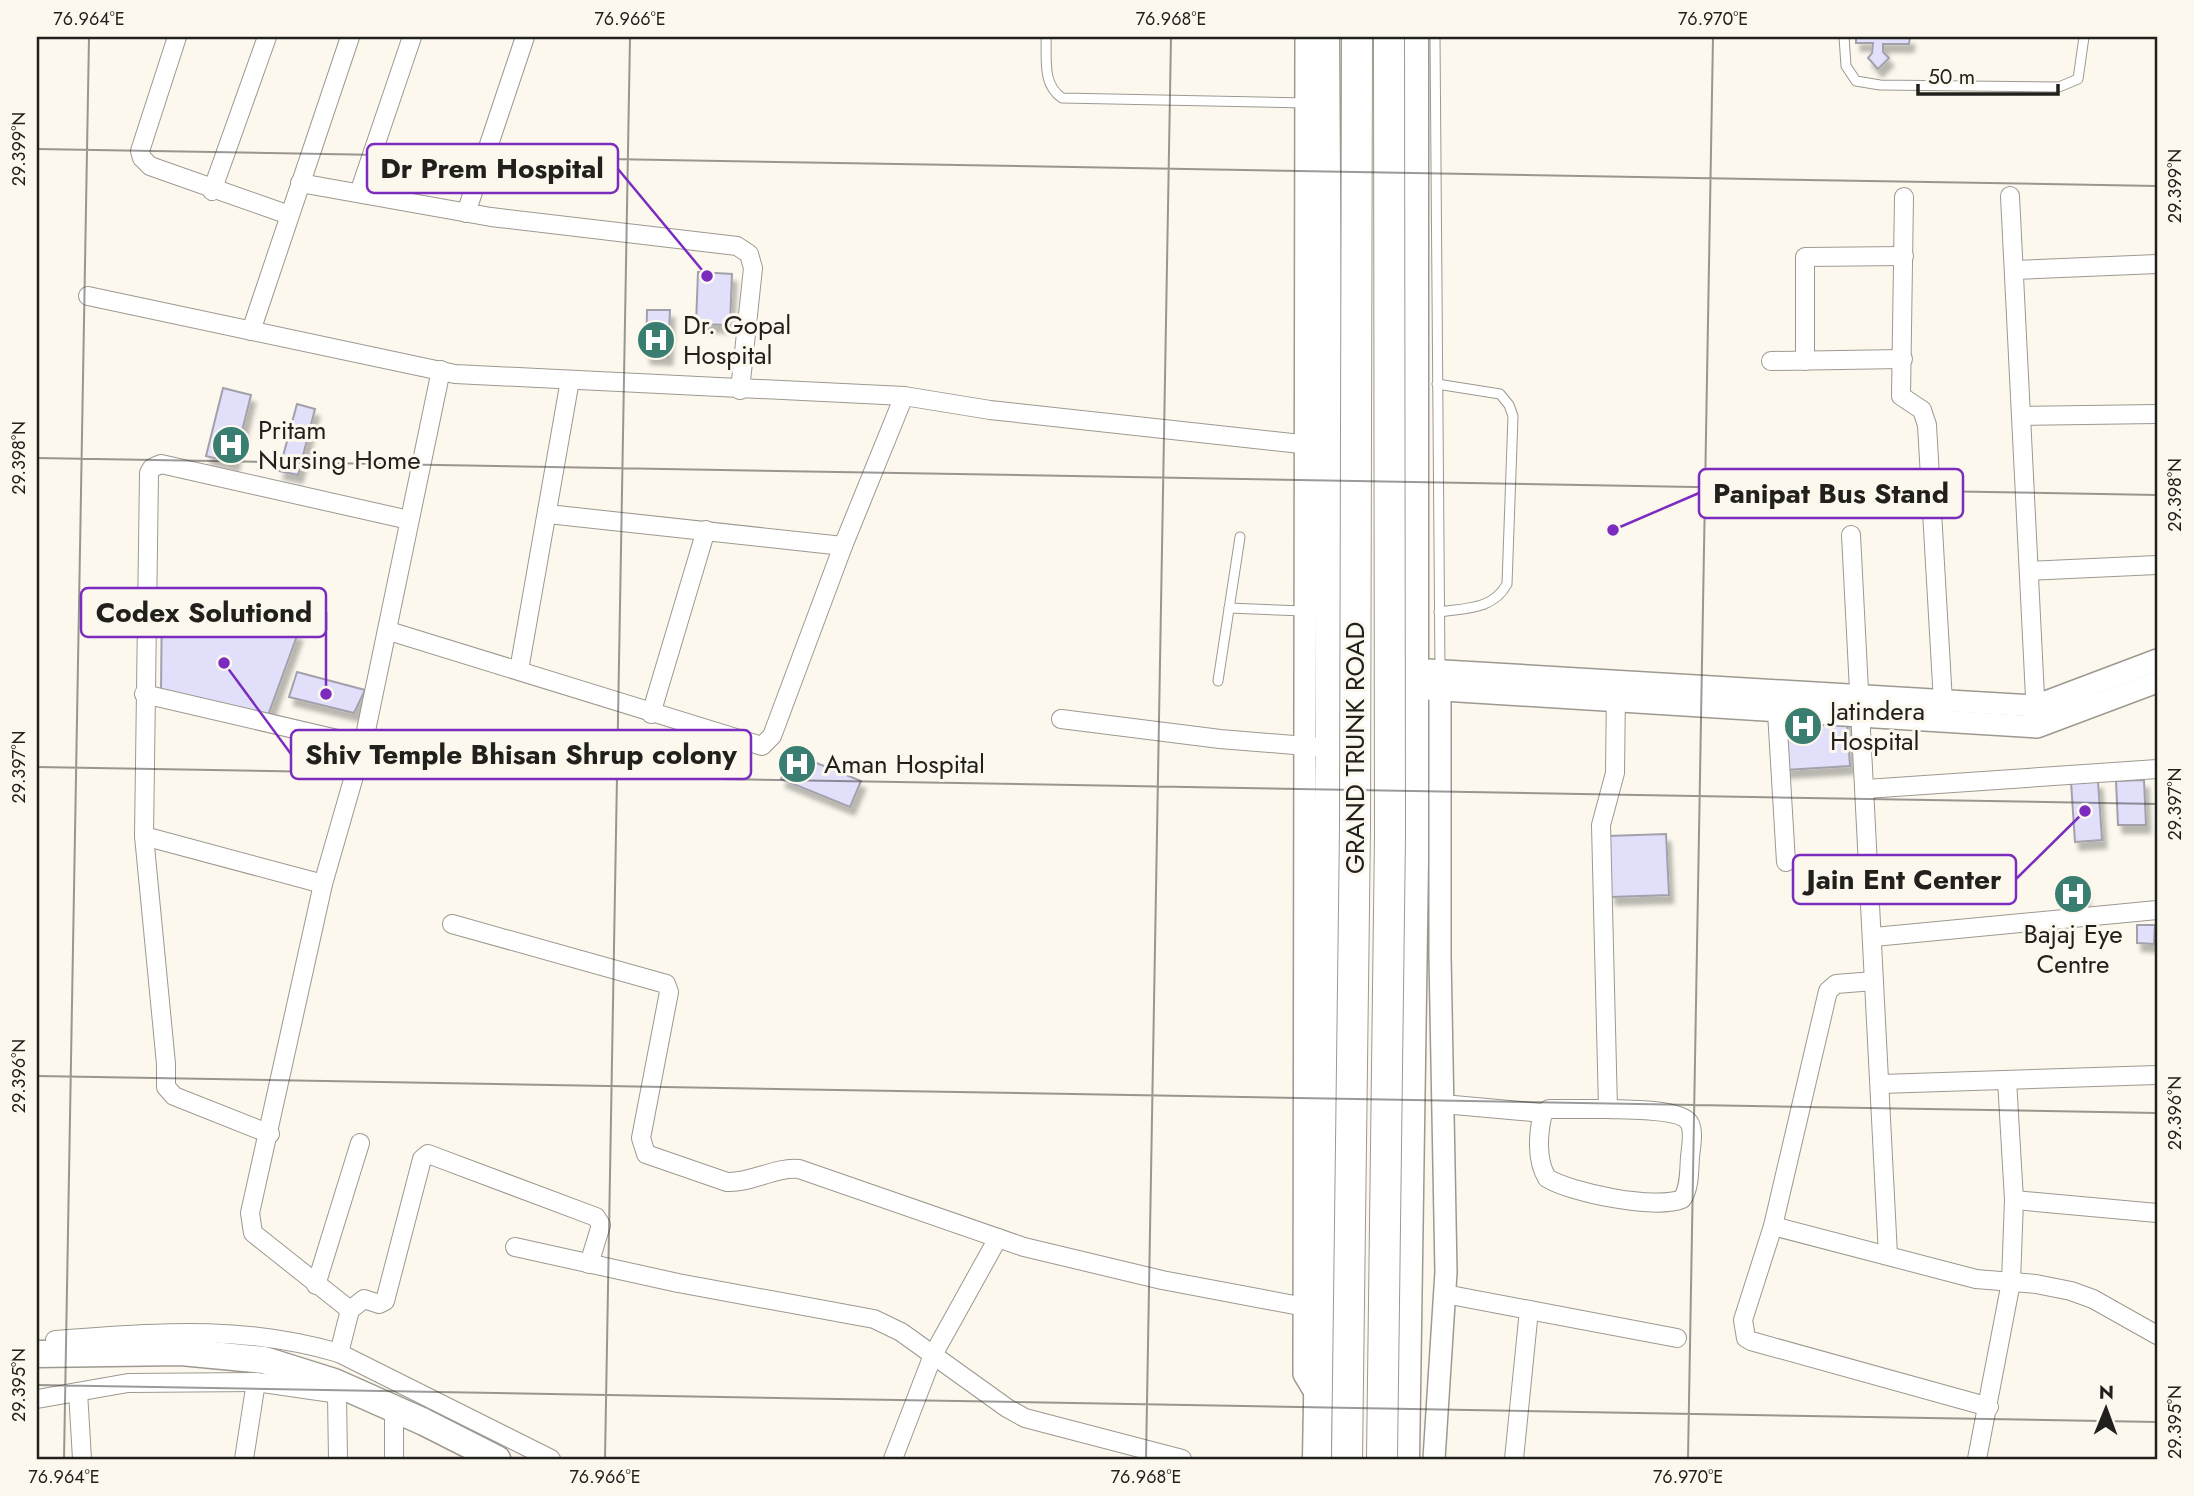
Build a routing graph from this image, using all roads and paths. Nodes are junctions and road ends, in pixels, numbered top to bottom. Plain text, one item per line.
1 (177, 37) edge
2 (267, 37) edge
3 (349, 37) edge
4 (412, 37) edge
5 (525, 37) edge
6 (1046, 37) edge
7 (1306, 37) edge
8 (1325, 37) edge
9 (1357, 37) edge
10 (1389, 37) edge
11 (1414, 37) edge
12 (1435, 37) edge
13 (1844, 37) edge
14 (2084, 37) edge
15 (1316, 103) junction
16 (300, 183) junction
17 (212, 191) junction
18 (359, 194) junction
19 (2010, 196) dead end
20 (1904, 197) dead end
21 (466, 213) junction
22 (289, 215) junction
23 (1904, 256) junction
24 (2157, 264) edge
25 (2014, 270) junction
26 (88, 296) dead end
27 (251, 331) junction
28 (1903, 359) junction
29 (1805, 360) junction
30 (1771, 361) dead end
31 (441, 370) junction
32 (570, 380) junction
33 (1437, 384) junction
34 (740, 390) junction
35 (904, 396) junction
36 (2157, 414) edge
37 (2021, 416) junction
38 (1316, 446) junction
39 (548, 514) junction
40 (409, 520) junction
41 (706, 530) junction
42 (1851, 535) dead end
43 (1240, 537) dead end
44 (843, 546) junction
45 (2157, 565) edge
46 (2029, 571) junction
47 (1229, 608) junction
48 (1304, 611) junction
49 (1439, 612) junction
50 (388, 631) junction
51 (2157, 660) edge
52 (519, 670) junction
53 (1427, 679) junction
54 (1616, 680) junction
55 (1218, 681) dead end
56 (2157, 682) edge
57 (144, 694) junction
58 (1616, 702) junction
59 (1943, 702) junction
60 (2035, 706) junction
61 (1862, 707) junction
62 (1777, 712) junction
63 (651, 714) junction
64 (1061, 719) dead end
65 (2037, 727) junction
66 (363, 745) junction
67 (1317, 748) junction
68 (2157, 769) edge
69 (1866, 789) junction
70 (144, 836) junction
71 (1786, 862) dead end
72 (323, 884) junction
73 (2157, 910) edge
74 (452, 925) dead end
75 (1874, 937) junction
76 (1874, 981) junction
77 (2157, 1075) edge
78 (2007, 1080) junction
79 (1881, 1084) junction
80 (1443, 1104) junction
81 (1608, 1109) junction
82 (1543, 1113) junction
83 (270, 1134) junction
84 (360, 1143) dead end
85 (1322, 1157) junction
86 (1411, 1157) junction
87 (2014, 1200) junction
88 (2157, 1213) edge
89 (1773, 1226) junction
90 (998, 1238) junction
91 (515, 1247) dead end
92 (1888, 1255) junction
93 (589, 1264) junction
94 (2011, 1282) junction
95 (316, 1285) junction
96 (1446, 1294) junction
97 (1305, 1307) junction
98 (350, 1310) junction
99 (1529, 1310) junction
100 (2157, 1335) edge
101 (1677, 1338) dead end
102 (46, 1347) edge
103 (339, 1353) junction
104 (933, 1355) junction
105 (256, 1381) junction
106 (78, 1392) junction
107 (337, 1395) junction
108 (37, 1399) edge
109 (1319, 1400) junction
110 (1989, 1407) junction
111 (394, 1419) junction
112 (82, 1459) edge
113 (244, 1459) edge
114 (338, 1459) edge
115 (394, 1459) edge
116 (475, 1459) edge
117 (497, 1459) edge
118 (551, 1459) edge
119 (893, 1459) edge
120 (1182, 1459) edge
121 (1317, 1459) edge
122 (1347, 1459) edge
123 (1382, 1459) edge
124 (1405, 1459) edge
125 (1434, 1459) edge
126 (1514, 1459) edge
127 (1977, 1459) edge

1 - 17 street
2 - 17 street
3 - 16 street
4 - 18 street
5 - 21 street
6 - 15 lane
7 - 15 street
8 - 15 highway
9 - 122 highway, GRAND TRUNK ROAD, bridge
10 - 123 highway, GRAND TRUNK ROAD, bridge
11 - 53 highway
12 - 33 lane
13 - 14 lane
15 - 38 highway
16 - 18 street
16 - 22 street
17 - 22 street
18 - 21 street
19 - 25 street
20 - 23 street
21 - 34 street
22 - 27 street
23 - 28 street
23 - 29 street
24 - 25 street
25 - 37 street
26 - 27 street
27 - 31 street
28 - 29 street
28 - 59 street
29 - 30 street
31 - 32 street
31 - 40 street
32 - 34 street
32 - 39 street
33 - 49 lane
33 - 49 lane
34 - 35 street
35 - 38 street
35 - 44 street
36 - 37 street
37 - 46 street
38 - 48 street
38 - 67 highway
39 - 41 street
39 - 52 street
40 - 50 street
40 - 57 street
41 - 44 street
41 - 63 street
42 - 61 street
43 - 47 lane
44 - 63 street
45 - 46 street
46 - 60 street
47 - 48 lane
47 - 55 lane
48 - 67 street
49 - 53 lane
50 - 52 street
50 - 66 street
51 - 60 street
52 - 63 street
53 - 54 street
53 - 58 street
53 - 80 street
53 - 86 highway
54 - 58 street
54 - 61 street
56 - 65 street
57 - 66 street
57 - 70 street
58 - 62 street
58 - 81 street
59 - 60 street
59 - 61 street
60 - 65 street
61 - 62 street
61 - 65 street
61 - 69 street
62 - 71 street
64 - 67 street
66 - 72 street
67 - 85 highway
67 - 97 street
68 - 69 street
69 - 75 street
70 - 72 street
70 - 83 street
72 - 83 street
73 - 75 street
74 - 90 street
75 - 76 street
76 - 79 street
76 - 89 street
77 - 78 street
78 - 79 street
78 - 87 street
79 - 92 street
80 - 82 street
80 - 96 street
81 - 82 street
81 - 82 street
83 - 95 street
84 - 95 street
85 - 86 highway
85 - 109 highway
86 - 124 highway
87 - 88 street
87 - 94 street
89 - 92 street
89 - 110 street
90 - 97 street
90 - 104 street
91 - 93 street
92 - 94 street
93 - 98 street
93 - 104 street
94 - 100 street
94 - 110 street
95 - 98 street
96 - 99 street
96 - 125 street
97 - 109 street
98 - 103 street
99 - 101 street
99 - 126 street
102 - 103 street
102 - 117 main road
103 - 118 street
104 - 119 street
104 - 120 street
105 - 106 street
105 - 107 street
105 - 113 street
106 - 108 street
106 - 112 street
107 - 111 street
107 - 114 street
109 - 121 highway
110 - 127 street
111 - 115 street
111 - 116 street

